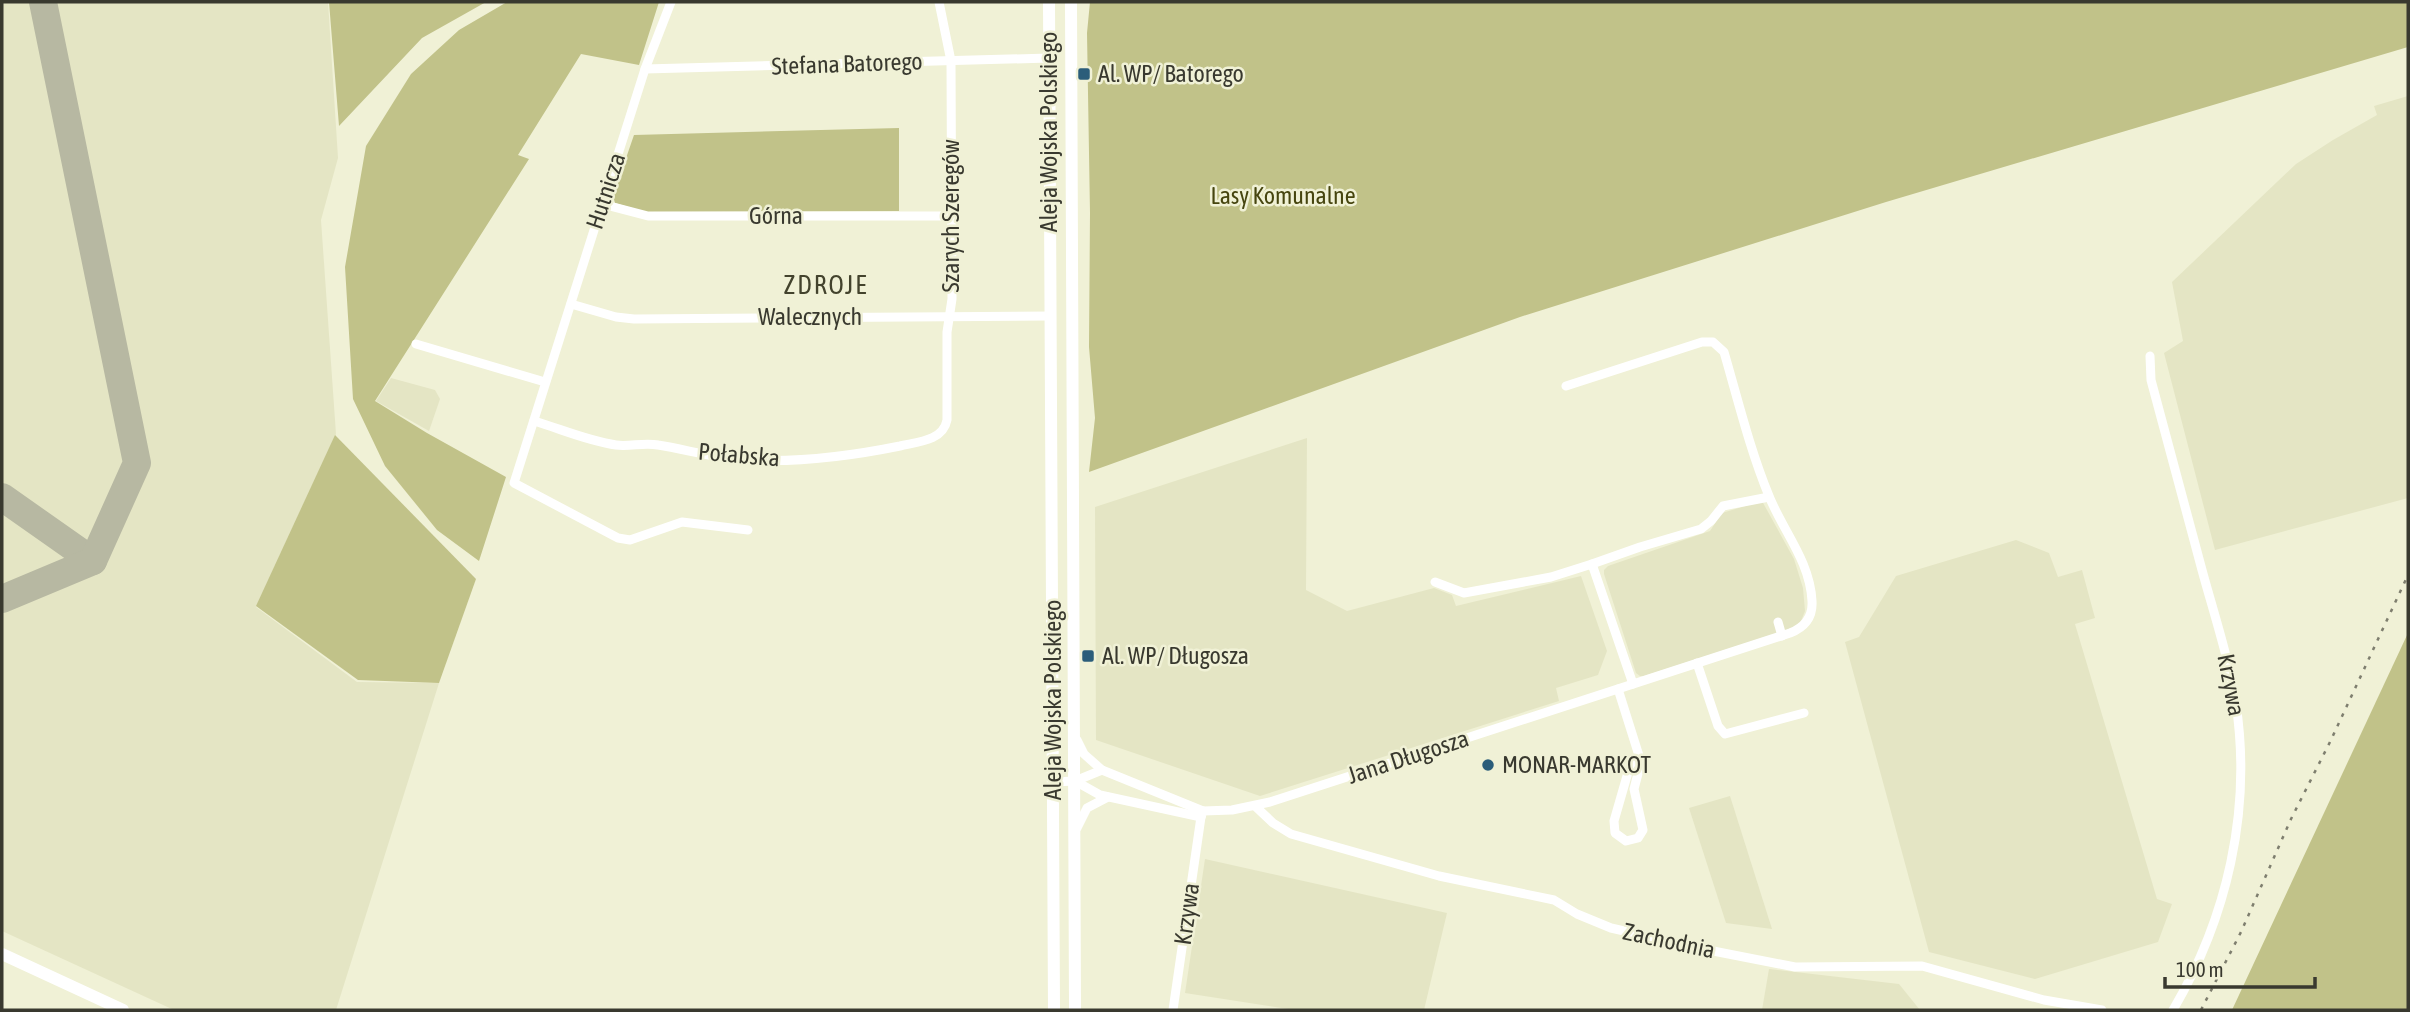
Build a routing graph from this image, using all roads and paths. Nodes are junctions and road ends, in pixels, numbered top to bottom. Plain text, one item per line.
1 (671, 2) edge
2 (939, 2) edge
3 (1049, 2) edge
4 (1071, 2) edge
5 (1049, 58) junction
6 (951, 61) junction
7 (645, 69) junction
8 (602, 204) junction
9 (952, 216) junction
10 (571, 304) junction
11 (951, 316) junction
12 (1051, 316) junction
13 (416, 344) dead end
14 (2150, 356) dead end
15 (545, 382) junction
16 (1566, 386) dead end
17 (1051, 389) junction
18 (1072, 389) junction
19 (534, 421) junction
20 (944, 431) joint
21 (1769, 497) junction
22 (748, 530) dead end
23 (1592, 565) junction
24 (1435, 582) dead end
25 (1778, 622) dead end
26 (1782, 636) junction
27 (1697, 663) junction
28 (1633, 684) junction
29 (1618, 689) junction
30 (1804, 713) dead end
31 (1074, 728) junction
32 (1641, 762) junction
33 (1102, 770) junction
34 (1075, 781) junction
35 (1053, 782) junction
36 (1108, 797) junction
37 (1255, 806) junction
38 (1202, 814) junction
39 (1075, 837) junction
40 (1054, 941) junction
41 (1075, 942) junction
42 (2, 954) edge
43 (122, 1010) edge
44 (1054, 1010) edge
45 (1075, 1010) edge
46 (1173, 1010) edge
47 (2102, 1010) edge
48 (2173, 1010) edge

1 - 7 street, Hutnicza
2 - 6 street, Szarych Szeregów
3 - 5 main road, Aleja Wojska Polskiego
4 - 18 main road, Aleja Wojska Polskiego
5 - 6 street, Stefana Batorego
5 - 12 main road, Aleja Wojska Polskiego
6 - 7 street, Stefana Batorego
6 - 9 street, Szarych Szeregów
7 - 8 street, Hutnicza
8 - 9 street, Górna
8 - 10 street, Hutnicza
9 - 11 street, Szarych Szeregów
10 - 11 street, Walecznych
10 - 15 street, Hutnicza
11 - 12 street, Walecznych
11 - 20 street, Szarych Szeregów
12 - 17 main road, Aleja Wojska Polskiego
13 - 15 street
14 - 48 street, Krzywa
15 - 19 street, Hutnicza
16 - 21 street, Jana Długosza
17 - 18 main road
17 - 35 main road, Aleja Wojska Polskiego
18 - 31 main road, Aleja Wojska Polskiego
19 - 20 street, Połabska
19 - 22 street, Hutnicza
21 - 23 street
21 - 26 street, Jana Długosza
23 - 24 street
23 - 28 street
25 - 26 street
26 - 27 street, Jana Długosza
27 - 28 street, Jana Długosza
27 - 30 street
28 - 29 street, Jana Długosza
29 - 32 street
29 - 37 street, Jana Długosza
31 - 33 street
31 - 34 main road, Aleja Wojska Polskiego
32 - 32 street
33 - 34 street
33 - 38 street
34 - 35 street
34 - 36 street
34 - 39 main road, Aleja Wojska Polskiego
35 - 40 main road, Aleja Wojska Polskiego
36 - 38 street
36 - 39 street
37 - 38 street, Jana Długosza
37 - 47 street, Zachodnia
38 - 46 street, Krzywa
39 - 41 main road, Aleja Wojska Polskiego
40 - 41 main road
40 - 44 main road, Aleja Wojska Polskiego
41 - 45 main road, Aleja Wojska Polskiego
42 - 43 main road

